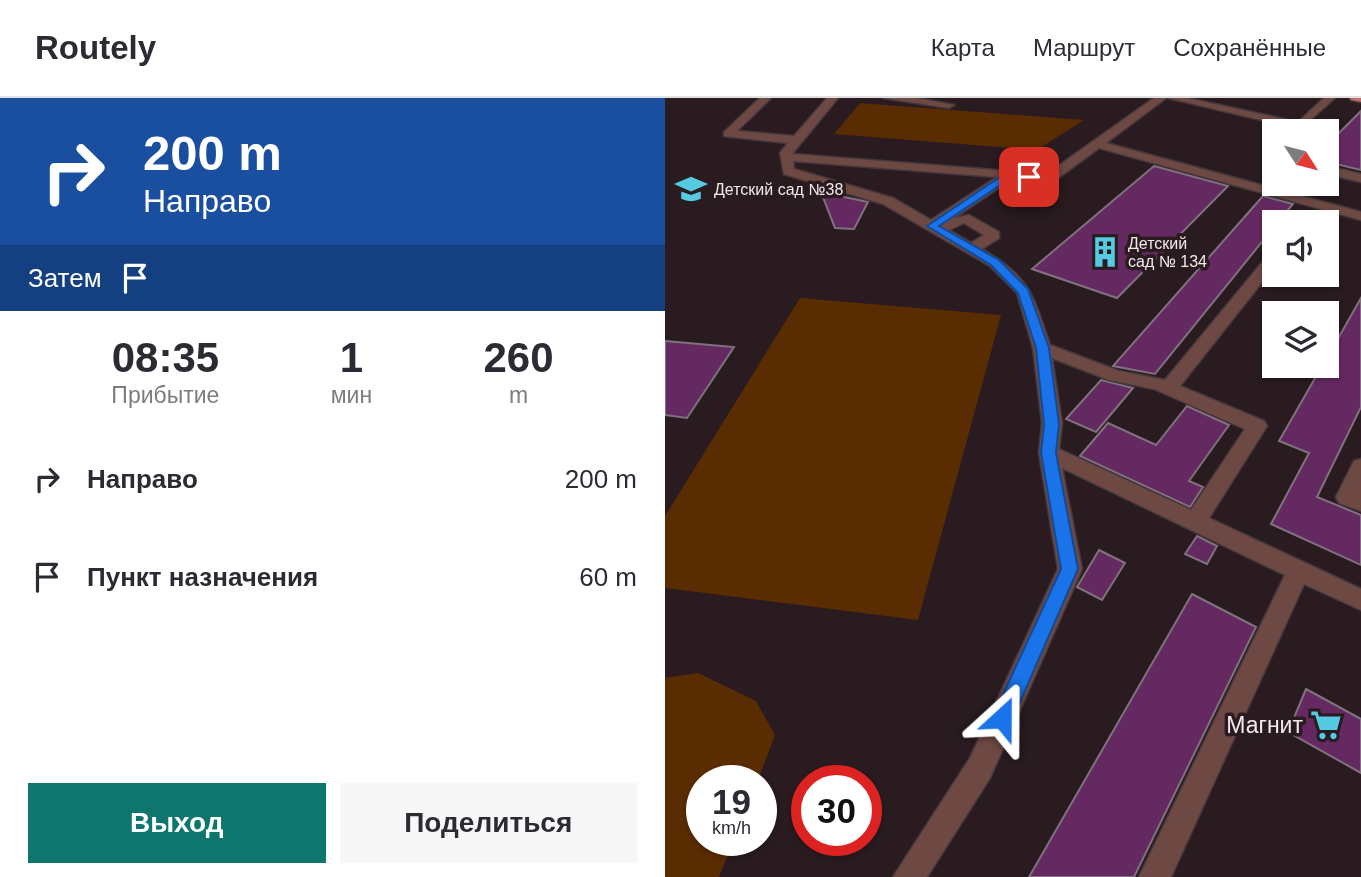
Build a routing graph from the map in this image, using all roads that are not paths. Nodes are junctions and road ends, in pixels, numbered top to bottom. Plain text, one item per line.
1 (765, 98) edge
2 (833, 98) edge
3 (888, 98) edge
4 (1161, 98) edge
5 (1173, 98) edge
6 (1330, 98) edge
7 (1355, 98) edge
8 (1361, 99) edge
9 (949, 106) dead end
10 (1308, 119) edge
11 (1262, 120) edge
12 (736, 135) junction
13 (717, 144) dead end
14 (1097, 144) junction
15 (792, 148) junction
16 (1339, 173) edge
17 (1009, 175) junction
18 (1361, 178) edge
19 (1361, 216) edge
20 (935, 228) junction
21 (1262, 272) edge
22 (1042, 348) junction
23 (1168, 389) junction
24 (1049, 453) junction
25 (1361, 466) edge
26 (1361, 503) edge
27 (1194, 523) junction
28 (1298, 572) junction
29 (1361, 600) edge
30 (909, 877) edge
31 (1156, 877) edge

1 - 12 street
2 - 15 street
3 - 9 street
4 - 14 street
5 - 11 street
6 - 10 street
7 - 8 main road
12 - 13 street
12 - 15 street
14 - 17 street
14 - 19 street
15 - 17 street
15 - 20 street
16 - 18 street
17 - 20 street
20 - 22 street
21 - 23 street
22 - 23 street
22 - 24 street
23 - 27 street
24 - 27 street
24 - 30 street
25 - 26 street
27 - 28 street
28 - 29 street
28 - 31 street

